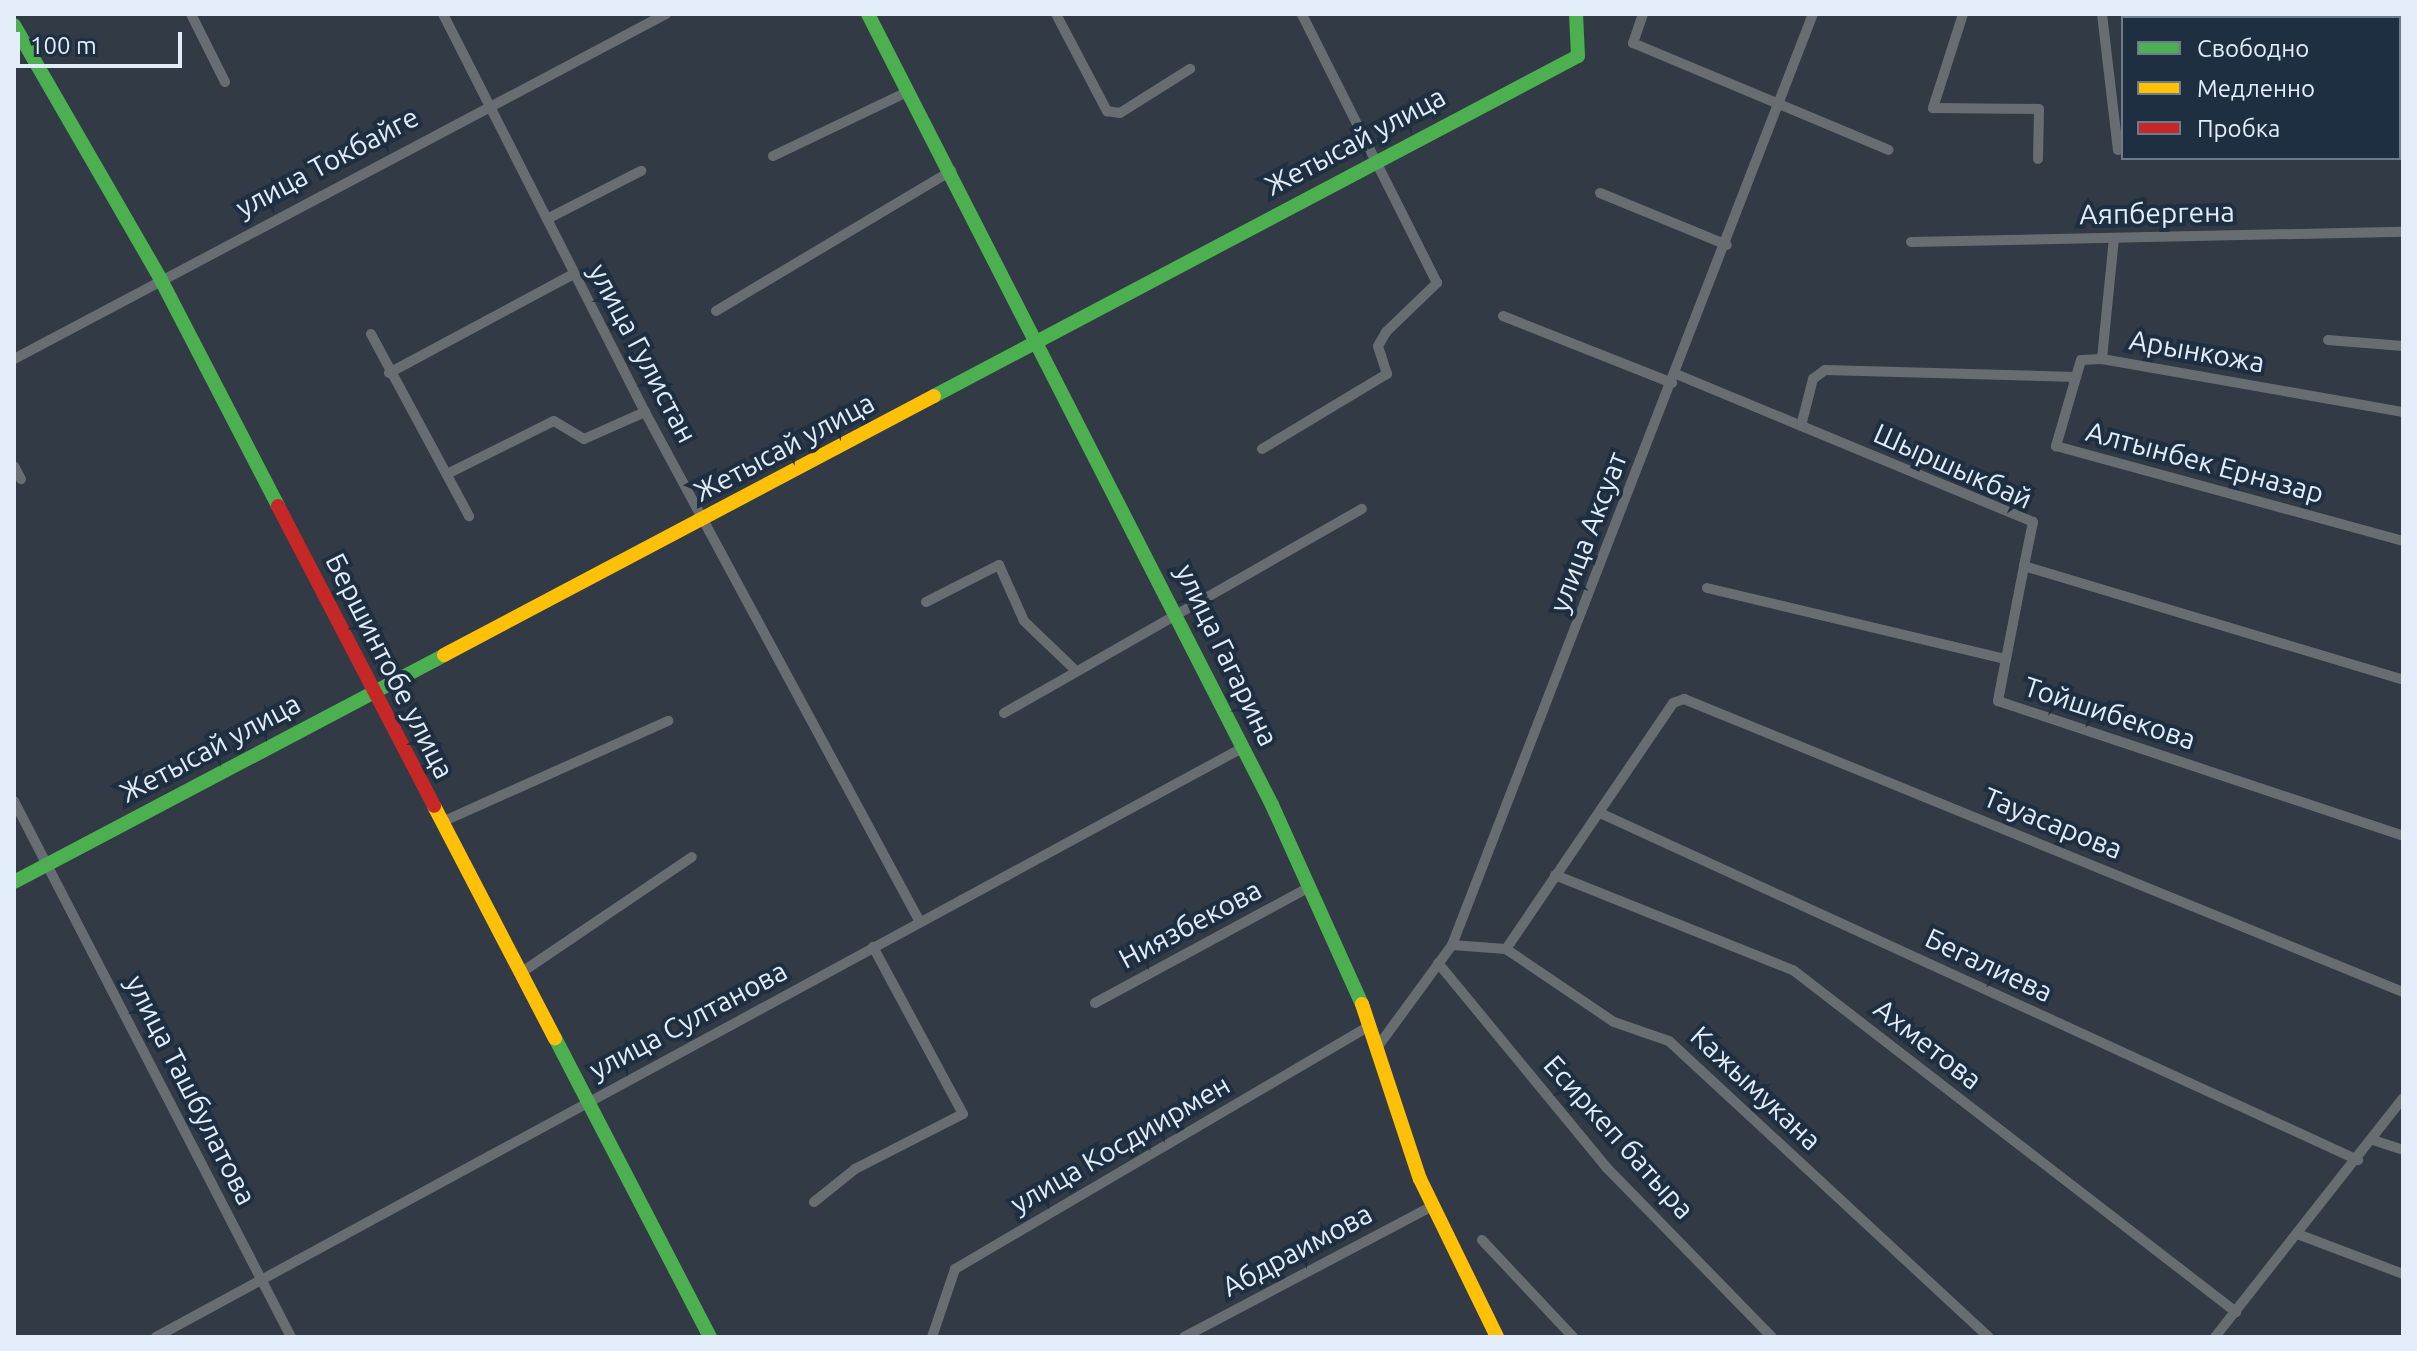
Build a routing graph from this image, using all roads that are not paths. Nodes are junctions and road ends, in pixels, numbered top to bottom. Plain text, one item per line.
1 (191, 14) edge
2 (443, 14) edge
3 (666, 14) edge
4 (868, 14) edge
5 (1056, 14) edge
6 (1302, 14) edge
7 (1576, 14) edge
8 (1643, 14) edge
9 (1813, 14) edge
10 (1963, 14) edge
11 (2102, 14) edge
12 (2401, 14) edge
13 (14, 25) edge
14 (2403, 28) edge
15 (1190, 69) dead end
16 (225, 82) dead end
17 (907, 92) junction
18 (490, 103) junction
19 (1780, 107) junction
20 (1889, 150) dead end
21 (2118, 150) dead end
22 (773, 156) dead end
23 (1375, 158) junction
24 (2038, 159) dead end
25 (641, 171) dead end
26 (951, 171) junction
27 (1600, 193) dead end
28 (547, 219) junction
29 (2403, 232) edge
30 (2114, 238) junction
31 (1911, 242) dead end
32 (1727, 245) junction
33 (574, 274) junction
34 (160, 278) junction
35 (716, 311) dead end
36 (1503, 316) dead end
37 (371, 334) dead end
38 (2328, 340) dead end
39 (1038, 343) junction
40 (2403, 346) edge
41 (14, 359) edge
42 (2102, 359) junction
43 (389, 373) junction
44 (2076, 377) junction
45 (1674, 379) junction
46 (645, 412) junction
47 (2403, 412) edge
48 (1801, 426) junction
49 (1262, 449) dead end
50 (14, 466) edge
51 (447, 474) junction
52 (21, 479) dead end
53 (1362, 509) dead end
54 (469, 516) dead end
55 (704, 518) junction
56 (2403, 541) edge
57 (2024, 566) junction
58 (1707, 588) dead end
59 (926, 602) dead end
60 (1176, 610) junction
61 (2006, 659) junction
62 (1074, 669) junction
63 (2403, 680) edge
64 (373, 689) junction
65 (1004, 713) dead end
66 (668, 721) dead end
67 (1244, 747) junction
68 (14, 801) edge
69 (1600, 813) junction
70 (442, 822) junction
71 (2403, 836) edge
72 (692, 857) dead end
73 (50, 865) junction
74 (1555, 875) junction
75 (14, 882) edge
76 (1308, 888) junction
77 (920, 922) junction
78 (1452, 945) junction
79 (873, 947) junction
80 (1506, 949) junction
81 (1438, 963) junction
82 (522, 972) junction
83 (2403, 992) edge
84 (1095, 1003) dead end
85 (1371, 1025) junction
86 (1375, 1051) junction
87 (2403, 1098) edge
88 (589, 1100) junction
89 (2373, 1140) junction
90 (2403, 1150) edge
91 (2358, 1160) junction
92 (814, 1202) dead end
93 (1432, 1206) junction
94 (2300, 1235) junction
95 (1482, 1240) dead end
96 (2403, 1274) edge
97 (261, 1280) junction
98 (2236, 1312) junction
99 (156, 1337) edge
100 (291, 1337) edge
101 (710, 1337) edge
102 (932, 1337) edge
103 (1184, 1337) edge
104 (1497, 1337) edge
105 (1573, 1337) edge
106 (1772, 1337) edge
107 (1989, 1337) edge
108 (2215, 1337) edge

1 - 16 street
2 - 18 street, улица Гулистан
3 - 18 street, улица Токбайге
4 - 17 street, улица Гагарина
5 - 15 street
6 - 23 street
7 - 23 street, Жетысай улица
8 - 19 street
9 - 19 street, улица Аксуат
10 - 24 street
11 - 21 street
12 - 14 street
13 - 34 street, Бершинтобе улица
17 - 22 street
17 - 26 street, улица Гагарина
18 - 28 street, улица Гулистан
18 - 34 street, улица Токбайге
19 - 20 street
19 - 32 street, улица Аксуат
23 - 39 street, Жетысай улица
23 - 49 street
25 - 28 street
26 - 35 street
26 - 39 street, улица Гагарина
27 - 32 street
28 - 33 street, улица Гулистан
29 - 30 street, Аяпбергена
30 - 31 street, Аяпбергена
30 - 42 street, Арынкожа
32 - 45 street, улица Аксуат
33 - 43 street
33 - 46 street, улица Гулистан
34 - 41 street, улица Токбайге
34 - 64 street, Бершинтобе улица
36 - 45 street, Шыршыкбай
37 - 43 street
38 - 40 street
39 - 55 street, Жетысай улица
39 - 60 street, улица Гагарина
42 - 44 street, Алтынбек Ерназар
42 - 47 street, Арынкожа
43 - 51 street
44 - 48 street
44 - 56 street, Алтынбек Ерназар
45 - 48 street, Шыршыкбай
45 - 78 street, улица Аксуат
46 - 51 street
46 - 55 street, улица Гулистан
48 - 57 street, Шыршыкбай
50 - 52 street
51 - 54 street
53 - 60 street
55 - 64 street, Жетысай улица
55 - 77 street, улица Гулистан
57 - 61 street
57 - 63 street
58 - 61 street, Тойшибекова
59 - 62 street
60 - 62 street
60 - 67 street, улица Гагарина
61 - 71 street, Тойшибекова
62 - 65 street
64 - 70 street, Бершинтобе улица
64 - 73 street, Жетысай улица
66 - 70 street
67 - 76 street, улица Гагарина
67 - 77 street, улица Султанова
68 - 73 street, улица Ташбулатова
69 - 74 street
69 - 83 street, Тауасарова
69 - 91 street, Бегалиева
70 - 82 street, Бершинтобе улица
72 - 82 street
73 - 75 street, Жетысай улица
73 - 97 street, улица Ташбулатова
74 - 80 street
74 - 98 street, Ахметова
76 - 84 street, Ниязбекова
76 - 85 street, улица Гагарина
77 - 79 street, улица Султанова
78 - 80 street, Кажымукана
78 - 81 street, улица Аксуат
79 - 88 street, улица Султанова
79 - 92 street
80 - 107 street, Кажымукана
81 - 86 street, улица Аксуат
81 - 106 street, Есиркеп батыра
82 - 88 street, Бершинтобе улица
85 - 86 street, улица Гагарина
85 - 102 street, улица Косдиирмен
86 - 93 street, улица Гагарина
87 - 89 street
88 - 97 street, улица Султанова
88 - 101 street, Бершинтобе улица
89 - 90 street
89 - 91 street
91 - 94 street
93 - 103 street, Абдраимова
93 - 104 street, улица Гагарина
94 - 96 street
94 - 98 street
95 - 105 street
97 - 99 street, улица Султанова
97 - 100 street, улица Ташбулатова
98 - 108 street

